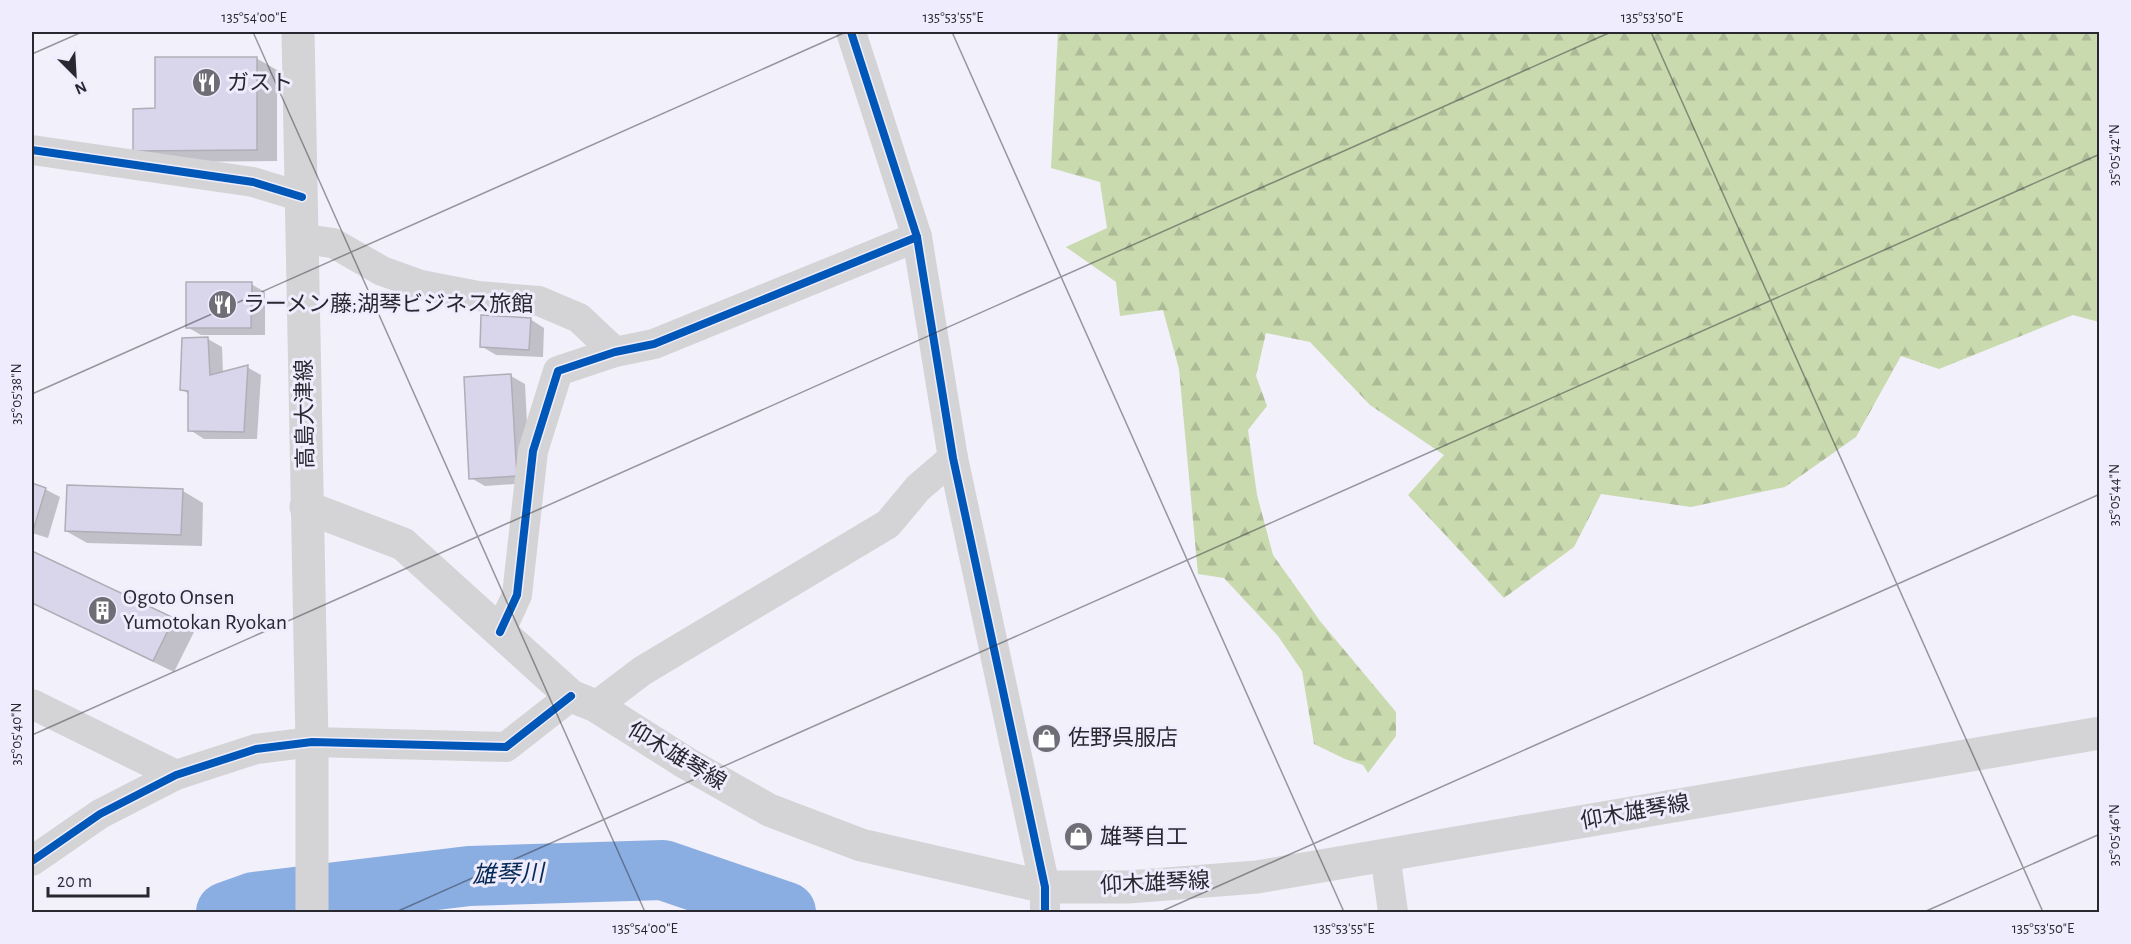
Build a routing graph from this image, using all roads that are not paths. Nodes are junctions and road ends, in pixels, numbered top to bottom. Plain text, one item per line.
1 (298, 32) edge
2 (851, 32) edge
3 (32, 150) edge
4 (302, 197) junction
5 (917, 237) junction
6 (302, 239) junction
7 (615, 352) junction
8 (953, 458) junction
9 (306, 507) junction
10 (500, 632) junction
11 (584, 701) junction
12 (32, 704) edge
13 (2100, 733) edge
14 (312, 742) junction
15 (176, 775) junction
16 (1385, 854) junction
17 (32, 861) edge
18 (1045, 900) edge
19 (312, 912) edge
20 (1393, 912) edge

1 - 4 main road, 高島大津線
2 - 5 street
3 - 4 street
4 - 6 main road, 高島大津線
5 - 7 street
5 - 8 street
6 - 7 street
6 - 9 main road, 高島大津線
7 - 10 street
8 - 11 street
8 - 18 street
9 - 10 main road, 仰木雄琴線
9 - 14 main road, 高島大津線
10 - 11 main road, 仰木雄琴線
11 - 14 street
11 - 18 main road, 仰木雄琴線
12 - 15 street
13 - 16 main road, 仰木雄琴線
14 - 15 street
14 - 19 main road, 高島大津線
15 - 17 street
16 - 18 main road, 仰木雄琴線
16 - 20 street

